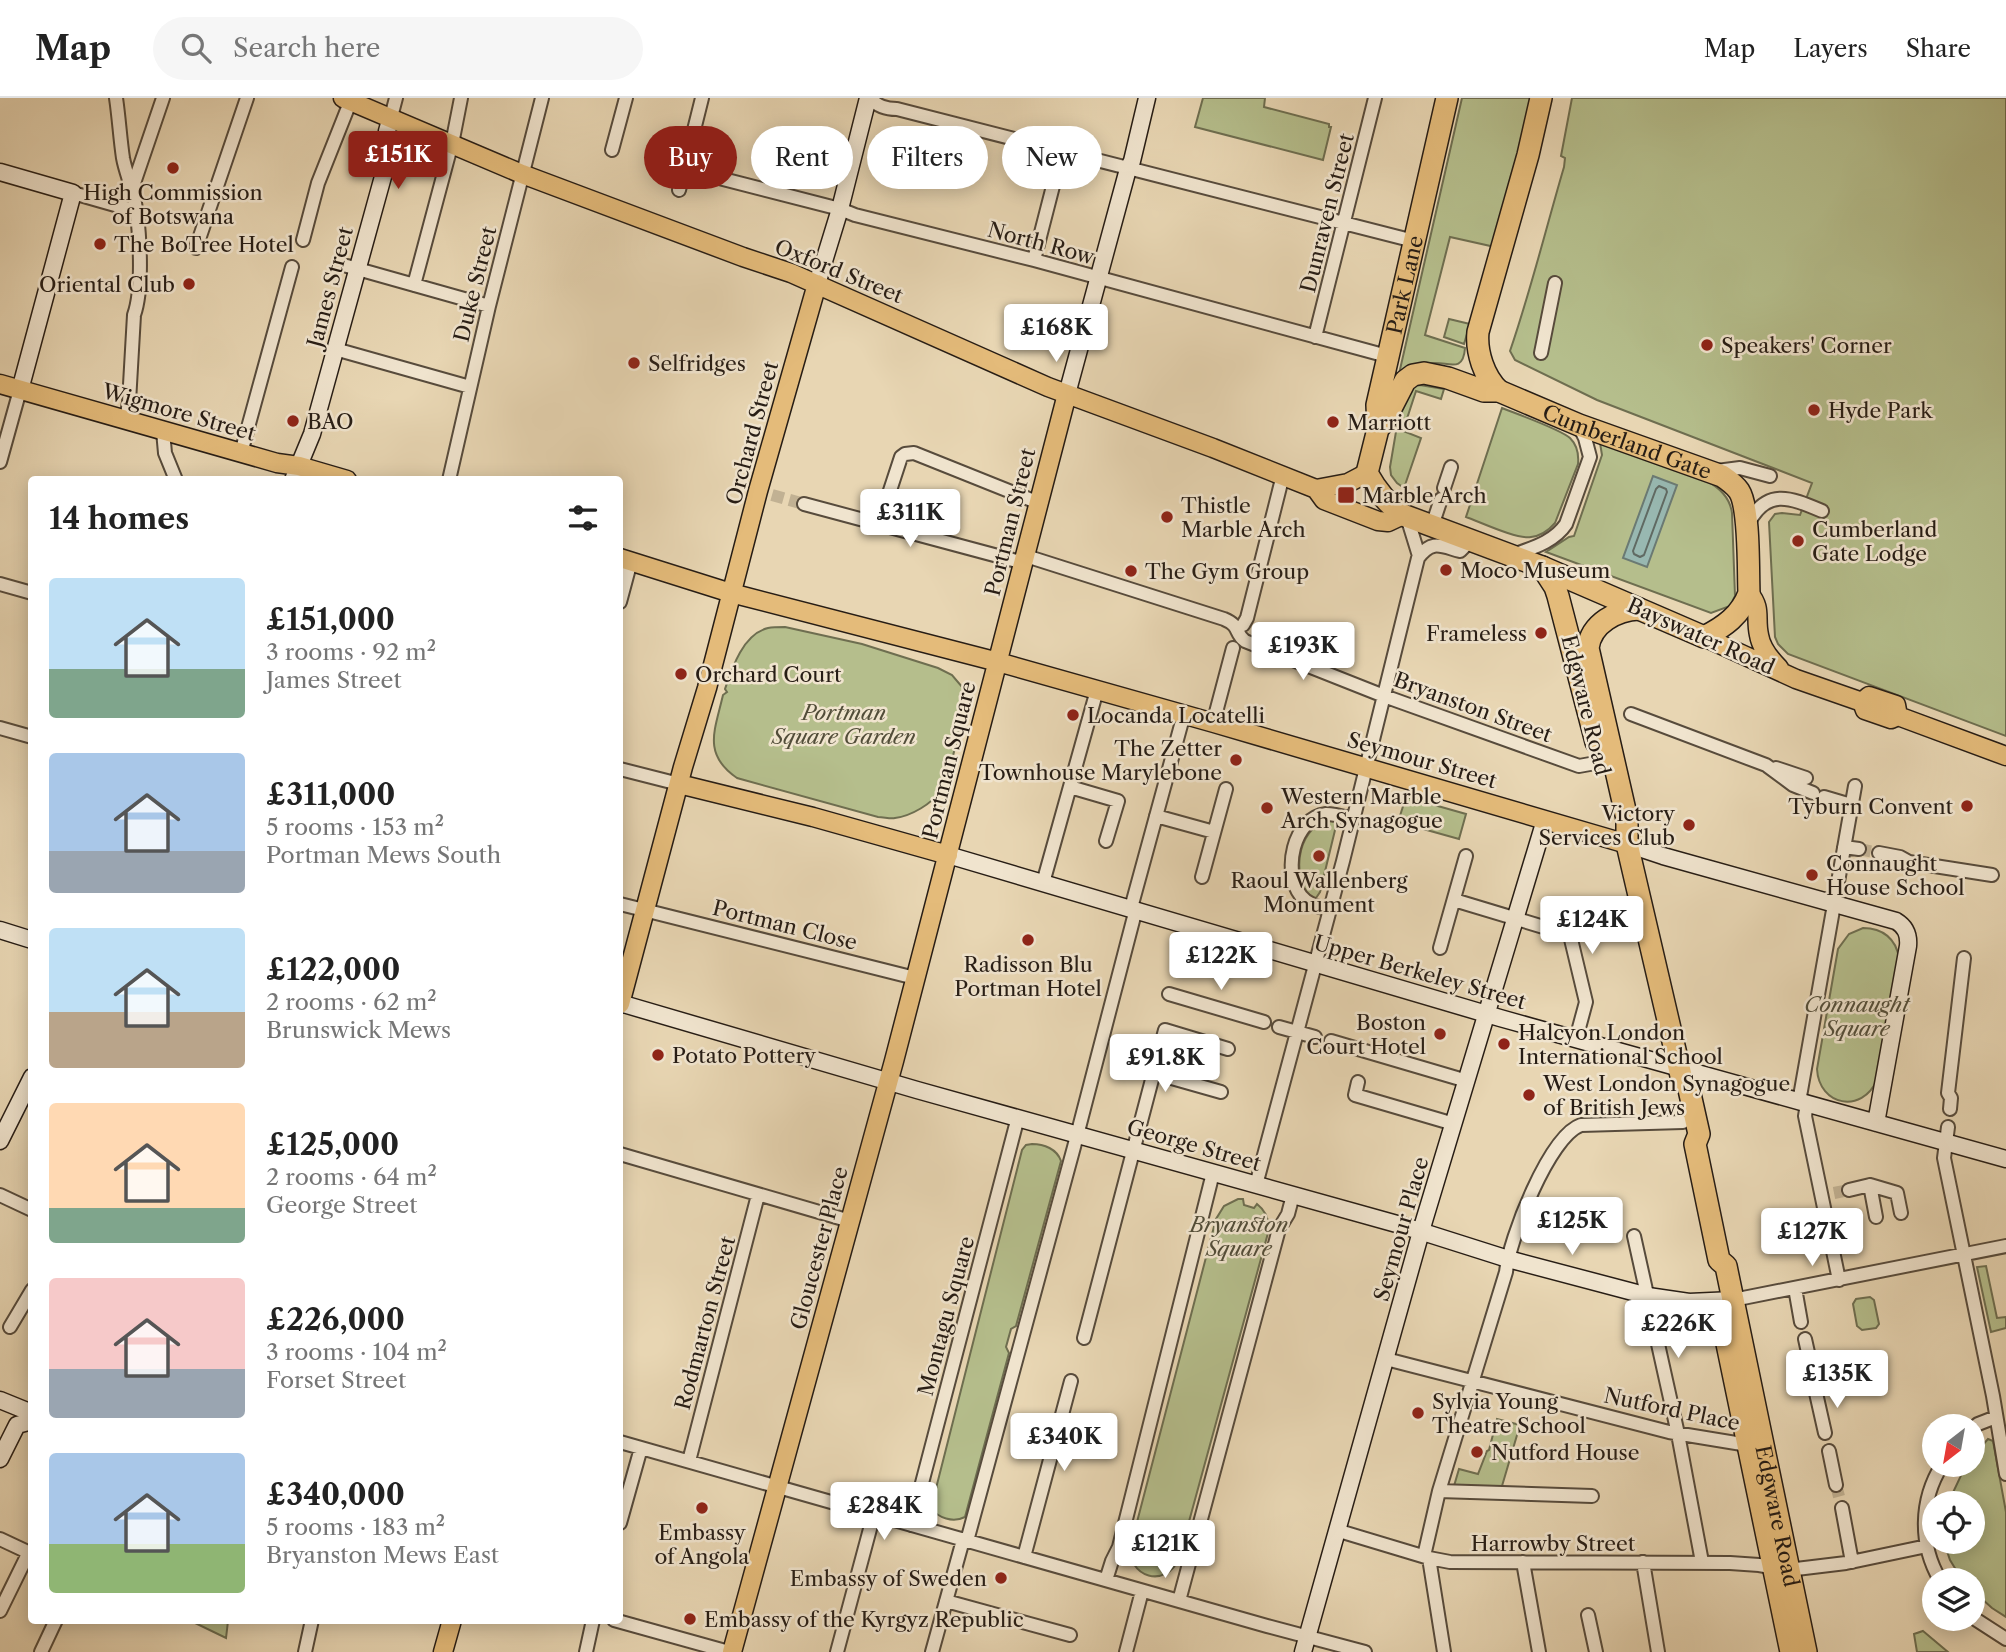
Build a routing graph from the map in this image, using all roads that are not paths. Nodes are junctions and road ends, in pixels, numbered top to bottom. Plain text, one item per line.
1 (116, 98) edge
2 (247, 98) edge
3 (396, 98) edge
4 (461, 98) edge
5 (542, 98) edge
6 (626, 98) edge
7 (702, 98) edge
8 (869, 98) edge
9 (1147, 98) edge
10 (1376, 98) edge
11 (1541, 98) edge
12 (1445, 99) edge
13 (161, 104) edge
14 (345, 104) edge
15 (391, 117) junction
16 (695, 126) edge
17 (1002, 135) edge
18 (450, 149) junction
19 (612, 150) dead end
20 (123, 160) junction
21 (1102, 161) edge
22 (142, 163) junction
23 (1121, 166) junction
24 (0, 172) edge
25 (522, 174) junction
26 (737, 183) edge
27 (132, 189) junction
28 (1052, 189) edge
29 (73, 193) junction
30 (840, 209) junction
31 (136, 211) junction
32 (1344, 225) junction
33 (303, 240) dead end
34 (1414, 241) junction
35 (196, 248) dead end
36 (1034, 260) junction
37 (292, 267) dead end
38 (351, 268) junction
39 (1099, 278) junction
40 (415, 282) junction
41 (1555, 283) dead end
42 (817, 284) junction
43 (489, 306) junction
44 (1315, 337) junction
45 (335, 349) junction
46 (1541, 353) dead end
47 (1387, 356) junction
48 (0, 384) edge
49 (470, 387) junction
50 (20, 390) junction
51 (1499, 391) junction
52 (1067, 394) junction
53 (126, 420) junction
54 (1579, 425) junction
55 (1378, 429) junction
56 (163, 431) junction
57 (241, 453) junction
58 (0, 463) edge
59 (1451, 467) dead end
60 (1710, 472) junction
61 (296, 473) edge
62 (1367, 473) junction
63 (1283, 475) junction
64 (174, 476) edge
65 (317, 476) edge
66 (450, 476) edge
67 (1770, 476) dead end
68 (1316, 489) junction
69 (1039, 503) junction
70 (804, 504) tunnel mouth
71 (1822, 511) dead end
72 (1405, 516) junction
73 (879, 524) junction
74 (1432, 526) junction
75 (1746, 528) junction
76 (1471, 540) junction
77 (1419, 556) junction
78 (1512, 556) junction
79 (625, 559) edge
80 (1025, 559) junction
81 (1542, 568) junction
82 (0, 584) edge
83 (28, 592) edge
84 (731, 593) junction
85 (1749, 593) junction
86 (1639, 609) junction
87 (1243, 625) dead end
88 (1704, 637) junction
89 (1233, 648) dead end
90 (998, 662) junction
91 (1782, 672) junction
92 (1097, 690) junction
93 (1384, 696) junction
94 (1184, 714) junction
95 (1631, 714) dead end
96 (1215, 716) dead end
97 (0, 729) edge
98 (28, 736) edge
99 (2006, 756) edge
100 (1601, 762) junction
101 (1766, 765) junction
102 (1366, 768) junction
103 (623, 770) edge
104 (1806, 778) dead end
105 (679, 784) junction
106 (1855, 786) dead end
107 (1070, 787) junction
108 (1226, 789) dead end
109 (1852, 805) junction
110 (1156, 816) junction
111 (1353, 819) junction
112 (1545, 820) junction
113 (1214, 832) junction
114 (1106, 841) dead end
115 (1627, 844) junction
116 (1844, 847) junction
117 (1859, 849) tunnel mouth
118 (1880, 853) tunnel mouth
119 (948, 855) junction
120 (1466, 856) dead end
121 (1992, 875) dead end
122 (1202, 877) dead end
123 (1043, 883) junction
124 (1454, 900) junction
125 (1833, 902) junction
126 (623, 905) edge
127 (1134, 908) junction
128 (645, 910) junction
129 (1330, 910) junction
130 (1514, 917) junction
131 (0, 930) edge
132 (28, 939) edge
133 (1440, 948) dead end
134 (1964, 958) dead end
135 (1315, 963) junction
136 (915, 978) junction
137 (623, 992) edge
138 (1169, 994) dead end
139 (623, 1004) edge
140 (1488, 1014) junction
141 (1264, 1022) dead end
142 (1279, 1027) dead end
143 (1297, 1032) junction
144 (1315, 1037) dead end
145 (1576, 1039) junction
146 (1331, 1041) dead end
147 (1228, 1049) dead end
148 (1154, 1073) junction
149 (1681, 1074) junction
150 (888, 1081) junction
151 (1468, 1081) junction
152 (1358, 1082) dead end
153 (28, 1085) edge
154 (1222, 1092) dead end
155 (1803, 1103) junction
156 (1950, 1109) dead end
157 (1018, 1117) junction
158 (1683, 1122) junction
159 (1876, 1123) junction
160 (1454, 1124) junction
161 (1077, 1134) junction
162 (1947, 1134) junction
163 (0, 1141) edge
164 (1695, 1144) junction
165 (1134, 1150) junction
166 (623, 1155) edge
167 (2006, 1159) edge
168 (1213, 1172) junction
169 (1256, 1185) junction
170 (1870, 1185) junction
171 (1849, 1190) tunnel mouth
172 (0, 1195) edge
173 (758, 1195) junction
174 (1293, 1195) junction
175 (28, 1208) edge
176 (1901, 1213) dead end
177 (1876, 1217) dead end
178 (850, 1221) junction
179 (1421, 1233) junction
180 (1634, 1237) dead end
181 (2006, 1246) edge
182 (1963, 1254) junction
183 (1508, 1259) junction
184 (1839, 1280) junction
185 (1795, 1288) junction
186 (1648, 1296) junction
187 (28, 1297) edge
188 (1726, 1301) junction
189 (1801, 1322) dead end
190 (10, 1327) dead end
191 (1084, 1338) dead end
192 (1805, 1339) dead end
193 (1386, 1359) junction
194 (1812, 1375) dead end
195 (1071, 1381) dead end
196 (1471, 1382) junction
197 (1816, 1393) dead end
198 (2000, 1395) edge
199 (4, 1402) edge
200 (28, 1411) edge
201 (1996, 1417) junction
202 (1985, 1421) edge
203 (24, 1423) edge
204 (1825, 1433) dead end
205 (1678, 1434) junction
206 (623, 1442) edge
207 (1748, 1445) junction
208 (641, 1448) junction
209 (1829, 1451) dead end
210 (2004, 1453) edge
211 (0, 1459) edge
212 (689, 1461) junction
213 (2006, 1474) edge
214 (1836, 1485) tunnel mouth
215 (777, 1486) junction
216 (1439, 1491) junction
217 (1592, 1496) dead end
218 (1842, 1508) tunnel mouth
219 (623, 1512) edge
220 (874, 1514) junction
221 (911, 1525) junction
222 (1336, 1530) junction
223 (0, 1539) edge
224 (965, 1540) junction
225 (1922, 1547) edge
226 (28, 1552) edge
227 (28, 1557) edge
228 (1024, 1557) junction
229 (1426, 1557) junction
230 (1523, 1562) junction
231 (1646, 1562) junction
232 (1849, 1562) junction
233 (1702, 1563) junction
234 (1781, 1569) junction
235 (1106, 1580) junction
236 (1142, 1591) junction
237 (946, 1601) junction
238 (1179, 1601) junction
239 (0, 1611) edge
240 (1588, 1615) dead end
241 (623, 1622) edge
242 (55, 1624) edge
243 (311, 1624) edge
244 (451, 1624) edge
245 (592, 1624) edge
246 (1985, 1625) edge
247 (1070, 1635) dead end
248 (2006, 1639) edge
249 (1305, 1644) edge
250 (41, 1652) edge
251 (305, 1652) edge
252 (443, 1652) edge
253 (586, 1652) edge
254 (730, 1652) edge
255 (836, 1652) edge
256 (932, 1652) edge
257 (1126, 1652) edge
258 (1364, 1652) edge
259 (1444, 1652) edge
260 (1539, 1652) edge
261 (1595, 1652) edge
262 (1658, 1652) edge
263 (1791, 1652) edge
264 (1806, 1652) edge

1 - 20 street
2 - 35 street
3 - 15 street
4 - 18 street
5 - 25 street, Duke Street
6 - 19 street
7 - 16 street
8 - 17 street
8 - 30 street
9 - 23 street
10 - 32 street, Dunraven Street
11 - 51 highway
12 - 34 highway, Park Lane
13 - 22 street
14 - 15 main road, Oxford Street
14 - 33 street
15 - 18 main road, Oxford Street
15 - 38 street, James Street
18 - 25 main road, Oxford Street
18 - 40 street
20 - 22 street
20 - 27 street
21 - 23 street
22 - 27 street
23 - 32 street
23 - 39 street
24 - 29 street
25 - 42 main road, Oxford Street
25 - 43 street, Duke Street
26 - 30 street, North Row
27 - 31 street
28 - 36 street
29 - 31 street
29 - 50 street
30 - 36 street, North Row
30 - 42 street
31 - 53 street
32 - 34 street
32 - 44 street, Dunraven Street
34 - 47 highway, Park Lane
36 - 39 street, North Row
37 - 57 street
38 - 40 street
38 - 45 street, James Street
39 - 44 street, North Row
39 - 52 street
40 - 43 street
41 - 46 street
42 - 52 main road, Oxford Street
42 - 84 main road, Orchard Street
43 - 49 street, Duke Street
44 - 47 street, North Row
45 - 49 street
45 - 61 street, James Street
47 - 55 highway, Park Lane
48 - 50 main road, Wigmore Street
49 - 66 street, Duke Street
50 - 53 main road, Wigmore Street
50 - 58 street
51 - 54 highway, Cumberland Gate
51 - 55 highway, Cumberland Gate
52 - 63 main road, Oxford Street
52 - 69 main road, Portman Street
53 - 56 main road, Wigmore Street
54 - 60 highway, Cumberland Gate
54 - 78 street
55 - 62 highway, Park Lane
56 - 57 main road, Wigmore Street
56 - 64 street
57 - 61 main road, Wigmore Street
59 - 74 street
60 - 67 street
60 - 75 highway, Cumberland Gate
61 - 65 main road, Wigmore Street
62 - 68 main road
62 - 72 highway
63 - 68 main road, Oxford Street
63 - 87 street
68 - 72 main road, Oxford Street
69 - 73 street
69 - 80 main road, Portman Street
70 - 73 street, Bryanston Street
71 - 75 street
72 - 74 highway
72 - 77 street
73 - 80 street, Bryanston Street
74 - 76 highway
75 - 85 highway, Cumberland Gate
76 - 77 street
76 - 78 highway
77 - 93 street
78 - 81 highway
79 - 84 main road
80 - 90 main road, Portman Street
80 - 93 street, Bryanston Street
81 - 86 highway, Bayswater Road
81 - 100 highway, Edgware Road
82 - 83 street
84 - 90 main road, Portman Square
84 - 105 main road
85 - 88 highway
85 - 91 main road
86 - 88 highway, Bayswater Road
86 - 115 highway, Edgware Road
88 - 91 main road, Bayswater Road
89 - 96 street
90 - 92 main road, Seymour Street
90 - 119 main road, Portman Square
91 - 99 main road, Bayswater Road
92 - 94 main road, Seymour Street
92 - 107 street
93 - 100 street, Bryanston Street
93 - 102 street
94 - 102 main road, Seymour Street
94 - 110 street
95 - 101 street
97 - 98 street
100 - 115 highway, Edgware Road
101 - 104 street
101 - 109 street
102 - 111 street
102 - 112 main road, Seymour Street
103 - 105 street
105 - 119 main road, Portman Square
105 - 128 main road
106 - 109 street
107 - 114 street
107 - 123 street
108 - 113 street
109 - 116 street
110 - 113 street
110 - 127 street
111 - 129 street
111 - 129 street
112 - 115 main road, Seymour Street
112 - 130 street, Seymour Place
113 - 122 street
115 - 125 street, Seymour Street
115 - 149 highway, Edgware Road
116 - 117 street
116 - 125 street
118 - 121 street
119 - 123 street, Upper Berkeley Street
119 - 136 main road, Gloucester Place
120 - 124 street
123 - 127 street, Upper Berkeley Street
124 - 130 street
124 - 133 street
125 - 155 street
125 - 159 street
126 - 128 street, Portman Close
127 - 135 street, Upper Berkeley Street
127 - 161 street
128 - 136 street, Portman Close
128 - 137 main road
129 - 135 street
130 - 140 street, Seymour Place
130 - 145 street
131 - 132 street
134 - 156 street
135 - 140 street, Upper Berkeley Street
135 - 143 street
136 - 150 main road, Gloucester Place
138 - 141 street
139 - 150 street, George Street
140 - 145 street, Upper Berkeley Street
140 - 151 street, Seymour Place
142 - 143 street
143 - 144 street
143 - 169 street
145 - 149 street, Upper Berkeley Street
146 - 151 street
147 - 148 street
148 - 154 street
148 - 165 street
149 - 155 street, Upper Berkeley Street
149 - 158 highway, Edgware Road
149 - 164 highway, Edgware Road
150 - 157 street, George Street
150 - 178 main road, Gloucester Place
151 - 160 street, Seymour Place
152 - 160 street
153 - 163 street
155 - 159 street
155 - 184 street
157 - 161 street, George Street
157 - 221 street, Montagu Square
158 - 164 highway, Edgware Road
158 - 183 street
159 - 162 street
160 - 179 street, Seymour Place
161 - 165 street, George Street
161 - 224 street
162 - 167 street
162 - 182 street
164 - 188 highway, Edgware Road
165 - 168 street, George Street
165 - 191 street
166 - 173 street
168 - 169 street, George Street
168 - 235 street
169 - 174 street, George Street
170 - 171 street
170 - 176 street
170 - 177 street
172 - 175 street
173 - 178 street
173 - 212 street, Rodmarton Street
174 - 179 street, George Street
174 - 238 street
178 - 215 main road, Gloucester Place
179 - 183 street, George Street
179 - 193 street, Seymour Place
180 - 186 street
181 - 182 street
182 - 184 street
182 - 198 street
183 - 186 street, George Street
183 - 196 street
184 - 185 street
185 - 188 street
185 - 189 street
186 - 188 street, George Street
186 - 205 street
187 - 190 street
188 - 207 highway, Edgware Road
188 - 234 highway, Edgware Road
192 - 194 street
193 - 196 street, Nutford Place
193 - 222 street, Seymour Place
195 - 228 street
196 - 205 street, Nutford Place
196 - 216 street
197 - 204 street
198 - 201 street
199 - 200 street
199 - 203 street
201 - 202 street
201 - 210 street
203 - 211 street
205 - 207 street, Nutford Place
205 - 233 street
206 - 208 street
207 - 234 highway, Edgware Road
208 - 212 street
208 - 219 street
209 - 214 street
210 - 213 street
212 - 215 street
215 - 220 street
215 - 254 main road, Gloucester Place
216 - 217 street
216 - 229 street
218 - 232 street
220 - 221 street
220 - 255 street
221 - 224 street
222 - 229 street, Harrowby Street
222 - 249 street, Seymour Place
223 - 226 street
224 - 228 street
224 - 237 street
225 - 232 street, Harrowby Street
227 - 239 street
228 - 235 street
229 - 230 street, Harrowby Street
229 - 259 street
230 - 231 street, Harrowby Street
230 - 260 street
231 - 233 street, Harrowby Street
231 - 262 street
232 - 234 street, Harrowby Street
233 - 234 street, Harrowby Street
234 - 263 highway, Edgware Road
234 - 264 highway, Edgware Road
235 - 236 street
236 - 238 street
236 - 257 street
237 - 247 street
237 - 256 street
238 - 249 street
240 - 261 street
241 - 254 street
242 - 250 street
243 - 251 street
244 - 252 main road
245 - 253 street
246 - 248 street
249 - 258 street

